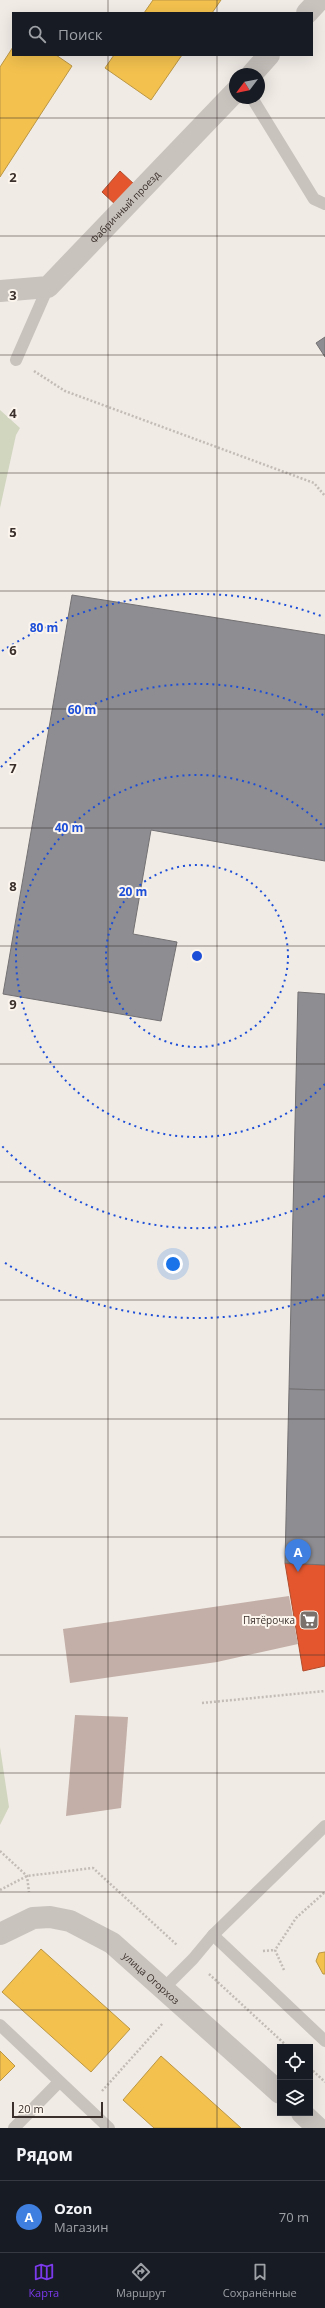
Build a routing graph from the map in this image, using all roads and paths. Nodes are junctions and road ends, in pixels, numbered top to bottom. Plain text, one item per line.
1 (318, 0) edge
2 (308, 12) edge
3 (268, 56) edge
4 (257, 68) edge
5 (229, 98) edge
6 (256, 104) edge
7 (325, 204) edge
8 (48, 287) junction
9 (0, 291) edge
10 (16, 360) joint
11 (325, 496) edge
12 (325, 1691) edge
13 (202, 1703) dead end
14 (325, 1826) edge
15 (0, 1851) edge
16 (27, 1876) junction
17 (0, 1890) edge
18 (325, 1892) edge
19 (33, 1918) junction
20 (0, 1934) edge
21 (213, 1935) junction
22 (193, 1959) junction
23 (285, 1973) dead end
24 (164, 1988) junction
25 (181, 2003) junction
26 (0, 2025) edge
27 (325, 2040) edge
28 (285, 2044) edge
29 (313, 2071) edge
30 (59, 2082) junction
31 (325, 2082) edge
32 (277, 2090) edge
33 (87, 2108) junction
34 (305, 2116) edge
35 (14, 2128) edge
36 (109, 2128) edge
37 (318, 2128) edge

1 - 2 street
3 - 4 street
5 - 8 street, Фабричный проезд
6 - 7 lane
8 - 9 street
8 - 10 lane
10 - 11 path
12 - 13 path
14 - 21 lane
15 - 16 path
16 - 17 path
16 - 19 path
16 - 22 path
18 - 23 path
19 - 20 street, улица Огорхоз
19 - 24 street, улица Огорхоз
21 - 22 lane
21 - 27 lane
22 - 24 lane
22 - 28 path
24 - 25 street, улица Огорхоз
25 - 32 street, улица Огорхоз
25 - 33 path
26 - 30 lane
29 - 31 path
30 - 33 lane
30 - 35 lane
33 - 36 lane
34 - 37 street

